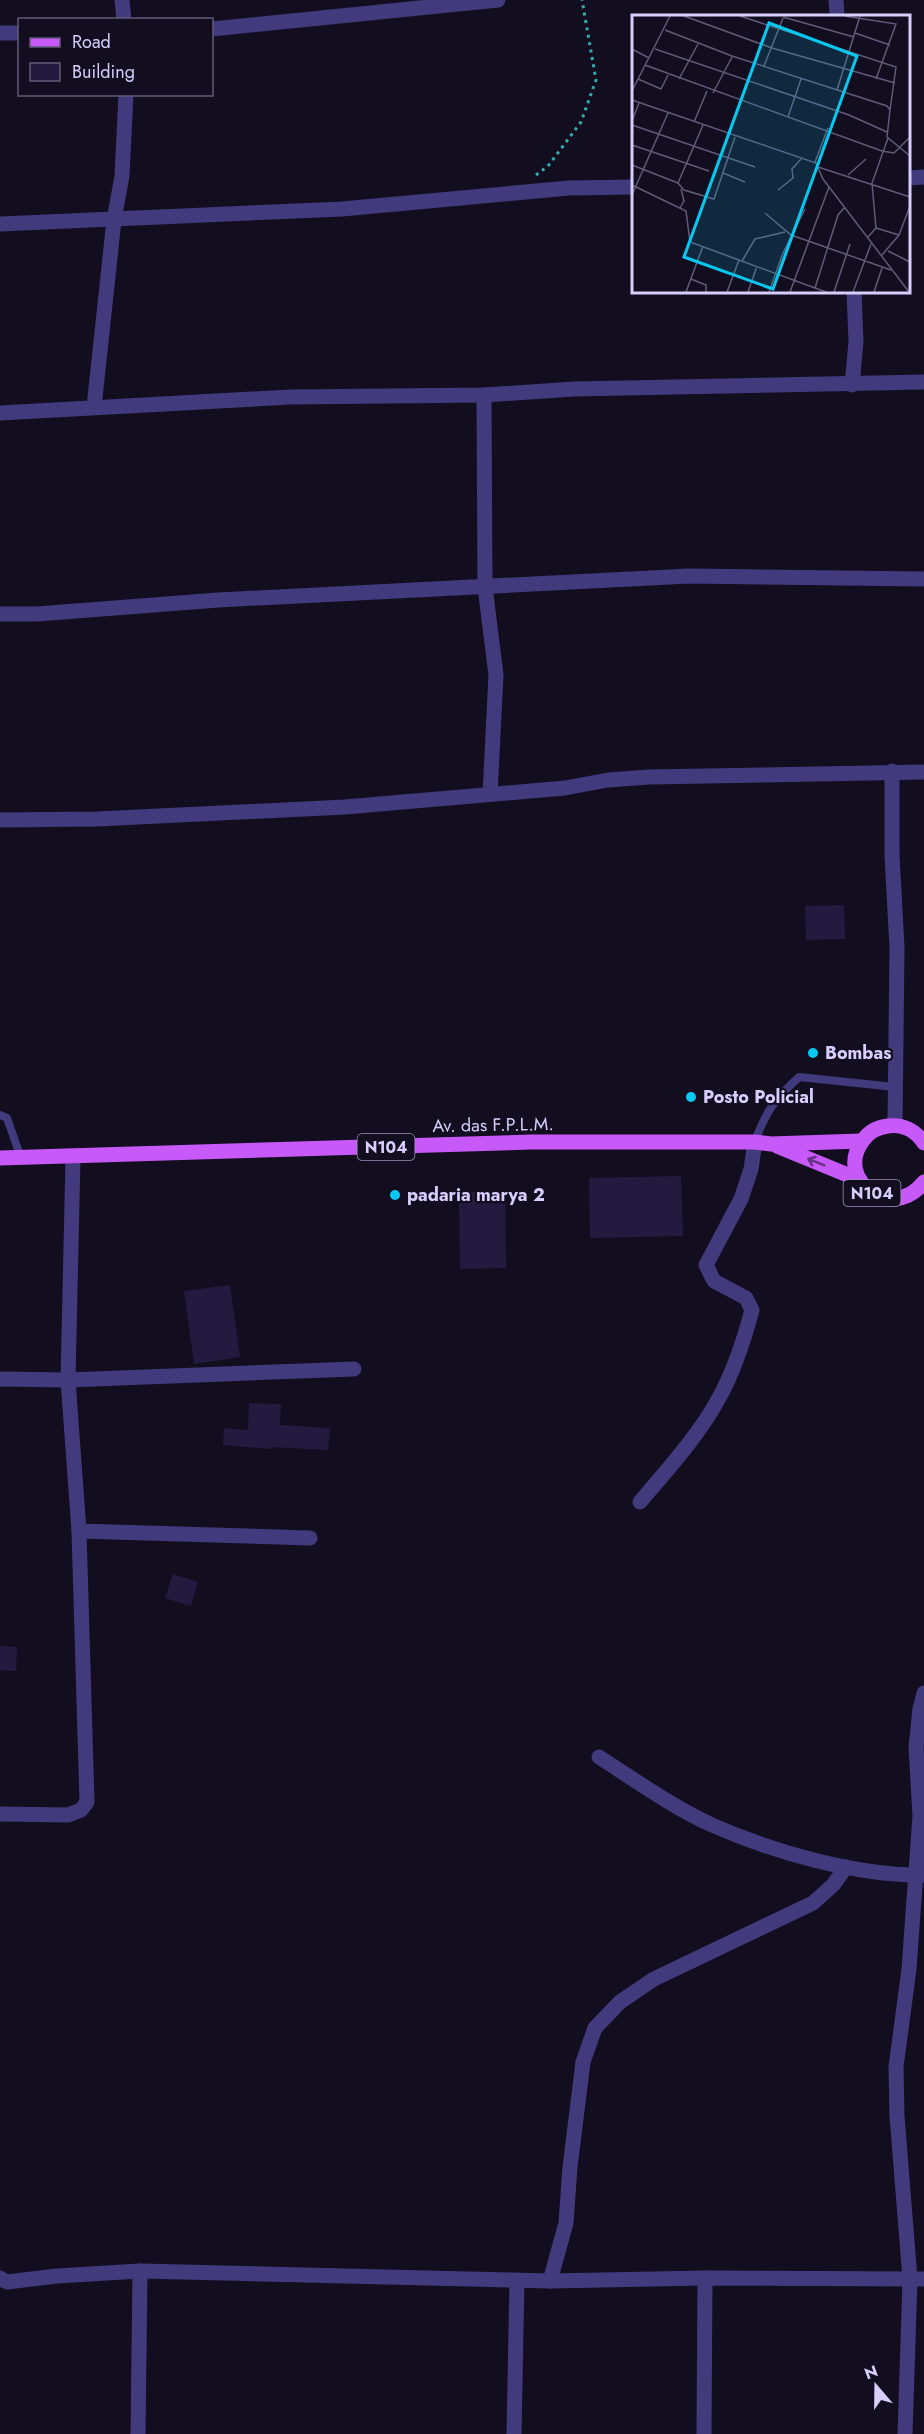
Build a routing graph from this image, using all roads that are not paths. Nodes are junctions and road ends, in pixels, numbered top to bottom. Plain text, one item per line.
1 (122, 0) edge
2 (498, 0) edge
3 (836, 0) edge
4 (837, 15) edge
5 (124, 18) edge
6 (213, 29) edge
7 (0, 33) edge
8 (18, 33) edge
9 (126, 96) edge
10 (924, 177) edge
11 (909, 178) edge
12 (632, 187) edge
13 (114, 220) junction
14 (0, 224) edge
15 (854, 292) edge
16 (924, 382) edge
17 (852, 385) junction
18 (484, 395) junction
19 (94, 407) junction
20 (0, 413) edge
21 (924, 579) edge
22 (485, 587) junction
23 (0, 614) edge
24 (892, 771) junction
25 (924, 772) edge
26 (490, 794) junction
27 (0, 820) edge
28 (895, 1087) junction
29 (0, 1114) edge
30 (895, 1125) junction
31 (755, 1142) junction
32 (861, 1142) junction
33 (924, 1143) edge
34 (771, 1144) junction
35 (0, 1158) edge
36 (21, 1158) junction
37 (73, 1158) junction
38 (860, 1180) junction
39 (924, 1183) edge
40 (354, 1369) dead end
41 (0, 1379) edge
42 (68, 1380) junction
43 (640, 1502) dead end
44 (79, 1531) junction
45 (310, 1538) dead end
46 (924, 1693) edge
47 (598, 1757) dead end
48 (0, 1814) edge
49 (846, 1867) junction
50 (919, 1875) edge
51 (140, 2271) junction
52 (0, 2278) edge
53 (705, 2278) junction
54 (917, 2279) edge
55 (517, 2280) junction
56 (550, 2281) junction
57 (138, 2434) edge
58 (514, 2434) edge
59 (704, 2434) edge
60 (906, 2434) edge

1 - 5 street
2 - 6 street
3 - 4 street
7 - 8 street
9 - 13 street
10 - 11 street
12 - 13 street
13 - 14 street
13 - 19 street
15 - 17 street
16 - 17 street
17 - 18 street
18 - 19 street
18 - 22 street
19 - 20 street
21 - 22 street
22 - 23 street
22 - 26 street
24 - 25 street
24 - 26 street
24 - 28 street
26 - 27 street
28 - 30 street
28 - 31 lane
29 - 36 lane
30 - 32 main road, N104
30 - 33 main road
31 - 34 main road, Av. das F.P.L.M. / N104
31 - 37 main road, Av. das F.P.L.M. / N104
31 - 43 street
32 - 34 main road, Av. das F.P.L.M. / N104
32 - 38 main road, N104 / N104
38 -> 34 main road, Av. das F.P.L.M. / N104
35 - 36 main road, Av. das F.P.L.M. / N104
36 - 37 main road, Av. das F.P.L.M. / N104
37 - 42 street
38 - 39 main road, N104 / N104
40 - 42 street
41 - 42 street
42 - 44 street
44 - 45 street
44 - 48 street
46 - 50 street
47 - 49 street
49 - 50 street
49 - 56 street
50 - 54 street
51 - 52 street
51 - 55 street
51 - 57 street
53 - 54 street
53 - 56 street
53 - 59 street
54 - 60 street
55 - 56 street
55 - 58 street

